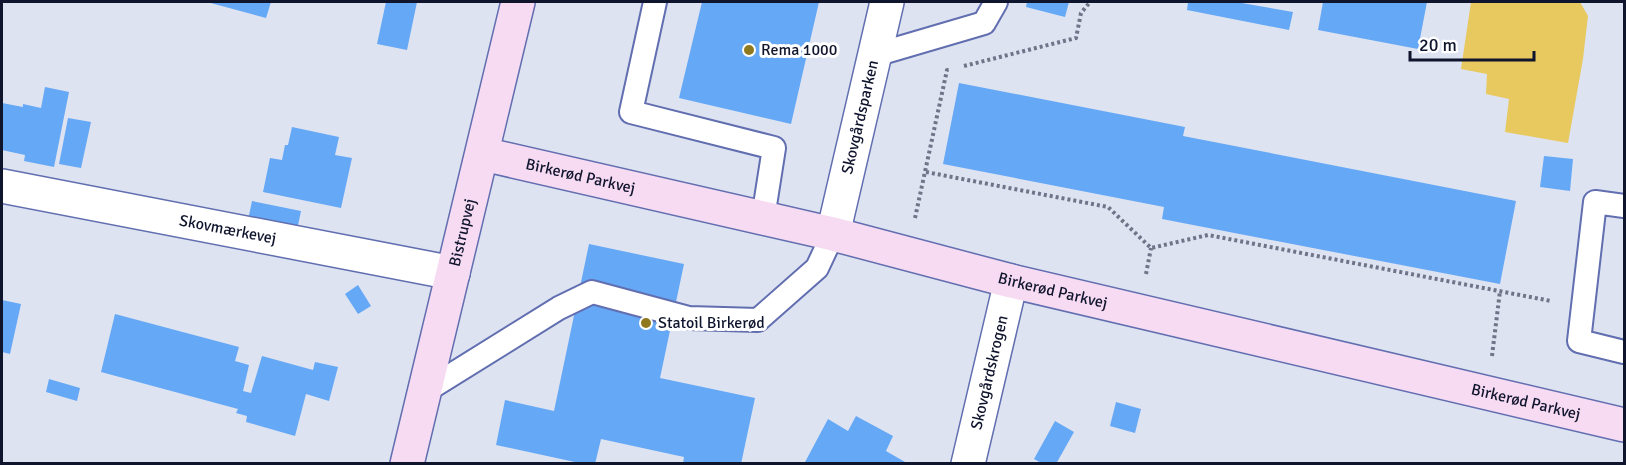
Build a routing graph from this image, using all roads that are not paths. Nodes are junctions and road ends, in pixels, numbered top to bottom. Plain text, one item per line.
1 (518, 2) edge
2 (655, 2) edge
3 (887, 2) edge
4 (996, 2) edge
5 (875, 55) junction
6 (483, 154) junction
7 (2, 186) edge
8 (1624, 206) edge
9 (763, 218) junction
10 (832, 234) junction
11 (453, 273) junction
12 (1011, 281) junction
13 (1624, 352) edge
14 (424, 392) junction
15 (1624, 425) edge
16 (407, 464) edge
17 (968, 464) edge

1 - 6 street, Bistrupvej
2 - 9 lane
3 - 5 street, Skovgårdsparken
4 - 5 lane
5 - 10 street, Skovgårdsparken
6 - 9 street, Birkerød Parkvej
6 - 11 street, Bistrupvej
7 - 11 street, Skovmærkevej
8 - 13 lane
9 - 10 street, Birkerød Parkvej
10 - 12 street, Birkerød Parkvej
10 - 14 lane
11 - 14 street, Bistrupvej
12 - 15 street, Birkerød Parkvej
12 - 17 street, Skovgårdskrogen
14 - 16 street, Bistrupvej

